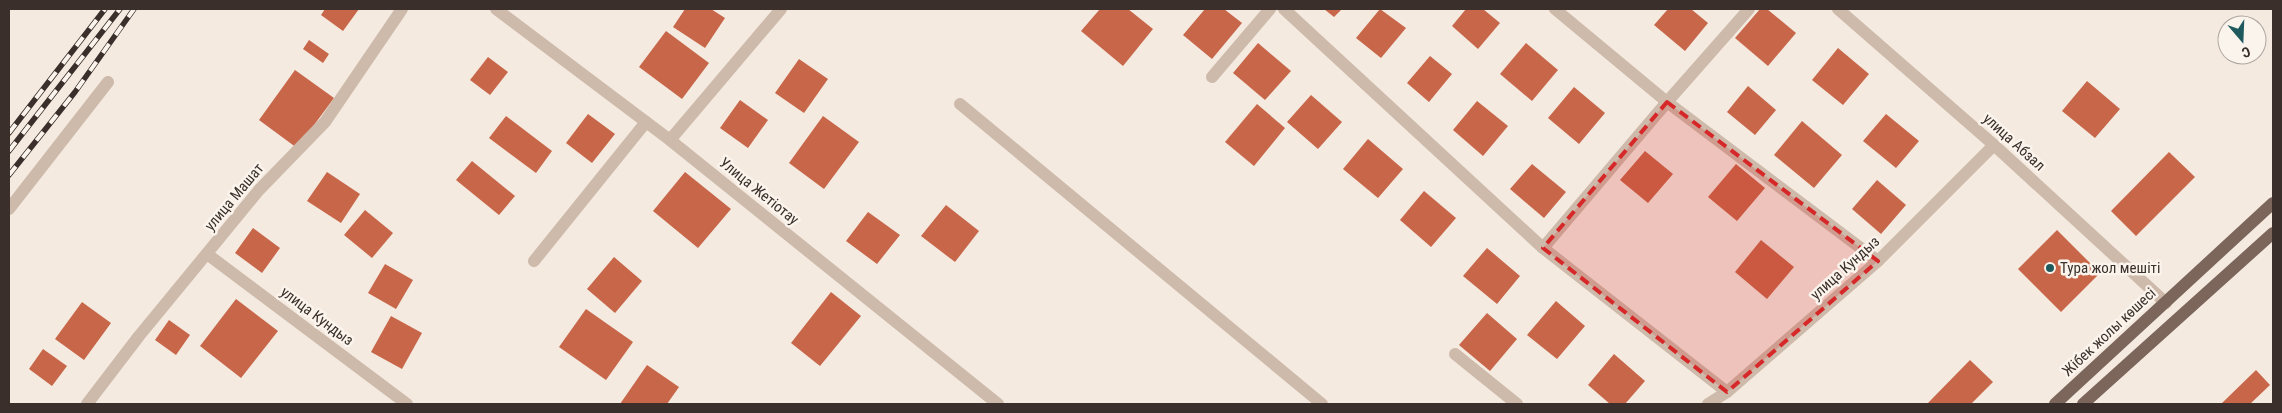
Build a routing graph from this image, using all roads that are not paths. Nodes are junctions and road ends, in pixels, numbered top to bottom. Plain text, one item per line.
1 (402, 9) edge
2 (496, 9) edge
3 (781, 9) edge
4 (1270, 9) edge
5 (1284, 9) edge
6 (1555, 9) edge
7 (1749, 9) edge
8 (1838, 9) edge
9 (1212, 77) dead end
10 (108, 82) dead end
11 (1666, 102) junction
12 (960, 104) dead end
13 (646, 122) junction
14 (670, 140) junction
15 (1994, 145) junction
16 (2273, 203) edge
17 (9, 209) edge
18 (2273, 233) edge
19 (1543, 248) junction
20 (207, 254) junction
21 (534, 261) dead end
22 (1878, 261) junction
23 (2166, 303) junction
24 (1455, 354) dead end
25 (1727, 392) junction
26 (88, 404) edge
27 (407, 404) edge
28 (998, 404) edge
29 (1322, 404) edge
30 (1517, 404) edge
31 (1708, 404) edge
32 (2055, 404) edge
33 (2083, 404) edge

1 - 20 street, улица Машат
2 - 13 street, Улица Жетіотау
3 - 14 street
4 - 9 street
5 - 19 street
6 - 11 street
7 - 11 street
8 - 15 street, улица Абзал
10 - 17 street
11 - 19 street
11 - 22 street
12 - 29 street
13 - 14 street, Улица Жетіотау
13 - 21 street
14 - 28 street, Улица Жетіотау
15 - 22 street, улица Кундыз
15 - 23 street, улица Абзал
16 - 23 main road, Жібек жолы көшесі
18 - 33 main road
19 - 25 street
20 - 26 street, улица Машат
20 - 27 street, улица Кундыз
22 - 25 street, улица Кундыз
23 - 32 main road, Жібек жолы көшесі
24 - 30 street
25 - 31 street, улица Кундыз

